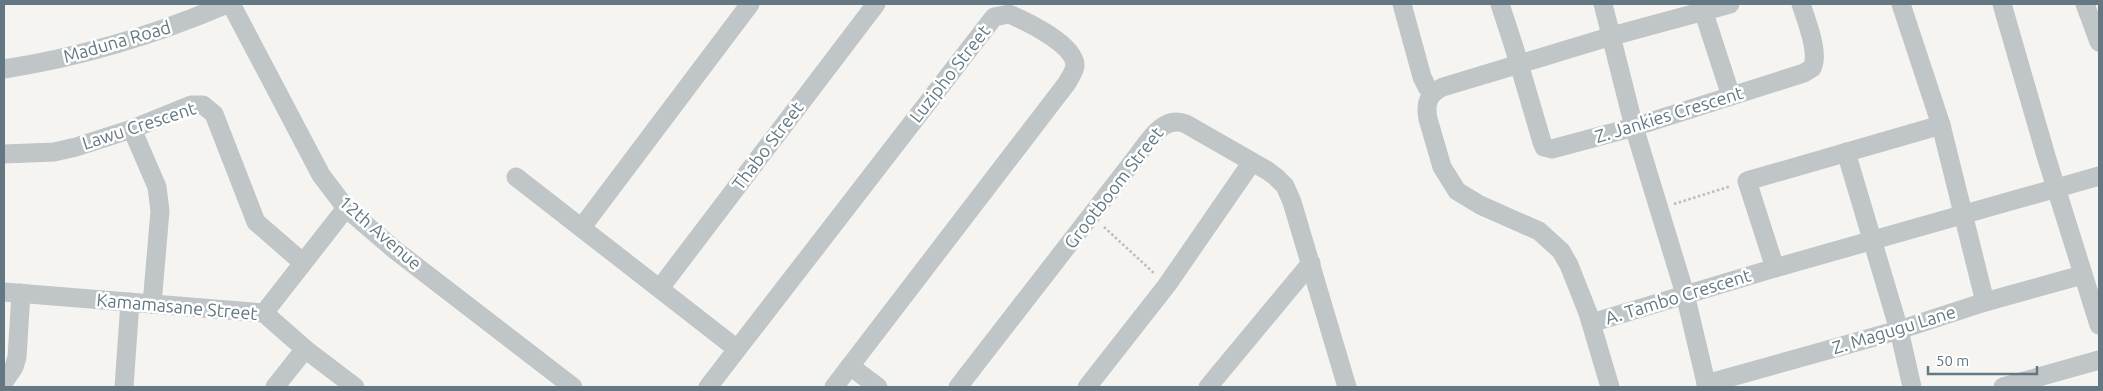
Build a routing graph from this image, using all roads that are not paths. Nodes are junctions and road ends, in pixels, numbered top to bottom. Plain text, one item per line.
1 (227, 4) edge
2 (231, 4) edge
3 (750, 4) edge
4 (876, 4) edge
5 (1402, 4) edge
6 (1500, 4) edge
7 (1603, 4) edge
8 (1730, 4) edge
9 (1801, 4) edge
10 (1901, 4) edge
11 (2002, 4) edge
12 (2085, 4) edge
13 (1702, 8) edge
14 (1612, 36) junction
15 (2099, 42) edge
16 (1519, 64) junction
17 (4, 69) edge
18 (1433, 92) junction
19 (1731, 96) junction
20 (1941, 125) junction
21 (1634, 127) junction
22 (132, 129) junction
23 (1846, 152) junction
24 (4, 154) edge
25 (1252, 162) junction
26 (2099, 176) edge
27 (516, 177) dead end
28 (2057, 188) junction
29 (346, 208) junction
30 (1964, 214) junction
31 (582, 227) junction
32 (1871, 241) junction
33 (302, 262) junction
34 (1311, 263) junction
35 (1776, 268) junction
36 (2082, 274) junction
37 (660, 288) junction
38 (12, 293) edge
39 (1685, 294) junction
40 (130, 302) junction
41 (1985, 302) junction
42 (152, 304) junction
43 (264, 313) junction
44 (1591, 323) junction
45 (2099, 325) edge
46 (1899, 330) junction
47 (305, 349) junction
48 (737, 349) junction
49 (2099, 360) edge
50 (850, 366) junction
51 (4, 382) edge
52 (1707, 386) edge
53 (124, 387) edge
54 (275, 387) edge
55 (355, 387) edge
56 (573, 387) edge
57 (708, 387) edge
58 (834, 387) edge
59 (878, 387) edge
60 (958, 387) edge
61 (1087, 387) edge
62 (1208, 387) edge
63 (1348, 387) edge
64 (1610, 387) edge
65 (1912, 387) edge
66 (2008, 387) edge

1 - 17 street, Maduna Road
2 - 29 street, 12th Avenue
3 - 31 street
4 - 37 street, Thabo Street
5 - 18 street
6 - 16 street
7 - 14 street
8 - 13 street
9 - 19 street, Z. Jankies Crescent
10 - 20 street
11 - 28 street
12 - 15 street
13 - 14 street
13 - 19 street
14 - 16 street
14 - 21 street
16 - 18 street
16 - 21 street, Z. Jankies Crescent
18 - 44 street, A. Tambo Crescent
19 - 21 street, Z. Jankies Crescent
20 - 23 street
20 - 30 street
21 - 39 street
22 - 24 street, Lawu Crescent
22 - 33 street, Lawu Crescent
22 - 42 street
23 - 32 street
23 - 35 street
25 - 34 street, Grootboom Street
25 - 60 street, Grootboom Street
25 - 61 street
26 - 28 street, A. Tambo Crescent
27 - 31 street
28 - 30 street, A. Tambo Crescent
28 - 36 street
29 - 33 street
29 - 56 street, 12th Avenue
30 - 32 street, A. Tambo Crescent
30 - 41 street
31 - 37 street
32 - 35 street, A. Tambo Crescent
32 - 46 street
33 - 43 street
34 - 62 street
34 - 63 street, Grootboom Street
35 - 39 street, A. Tambo Crescent
36 - 41 street, Z. Magugu Lane
36 - 45 street
37 - 48 street
38 - 40 street, Kamamasane Street
38 - 51 street
39 - 44 street, A. Tambo Crescent
39 - 52 street
40 - 42 street, Kamamasane Street
40 - 53 street
41 - 46 street, Z. Magugu Lane
42 - 43 street, Kamamasane Street
43 - 47 street, Kamamasane Street
44 - 64 street
46 - 52 street, Z. Magugu Lane
46 - 65 street
47 - 54 street
47 - 55 street, Kamamasane Street
48 - 50 street, Luzipho Street
48 - 57 street, Luzipho Street
49 - 66 street
50 - 58 street, Luzipho Street
50 - 59 street

